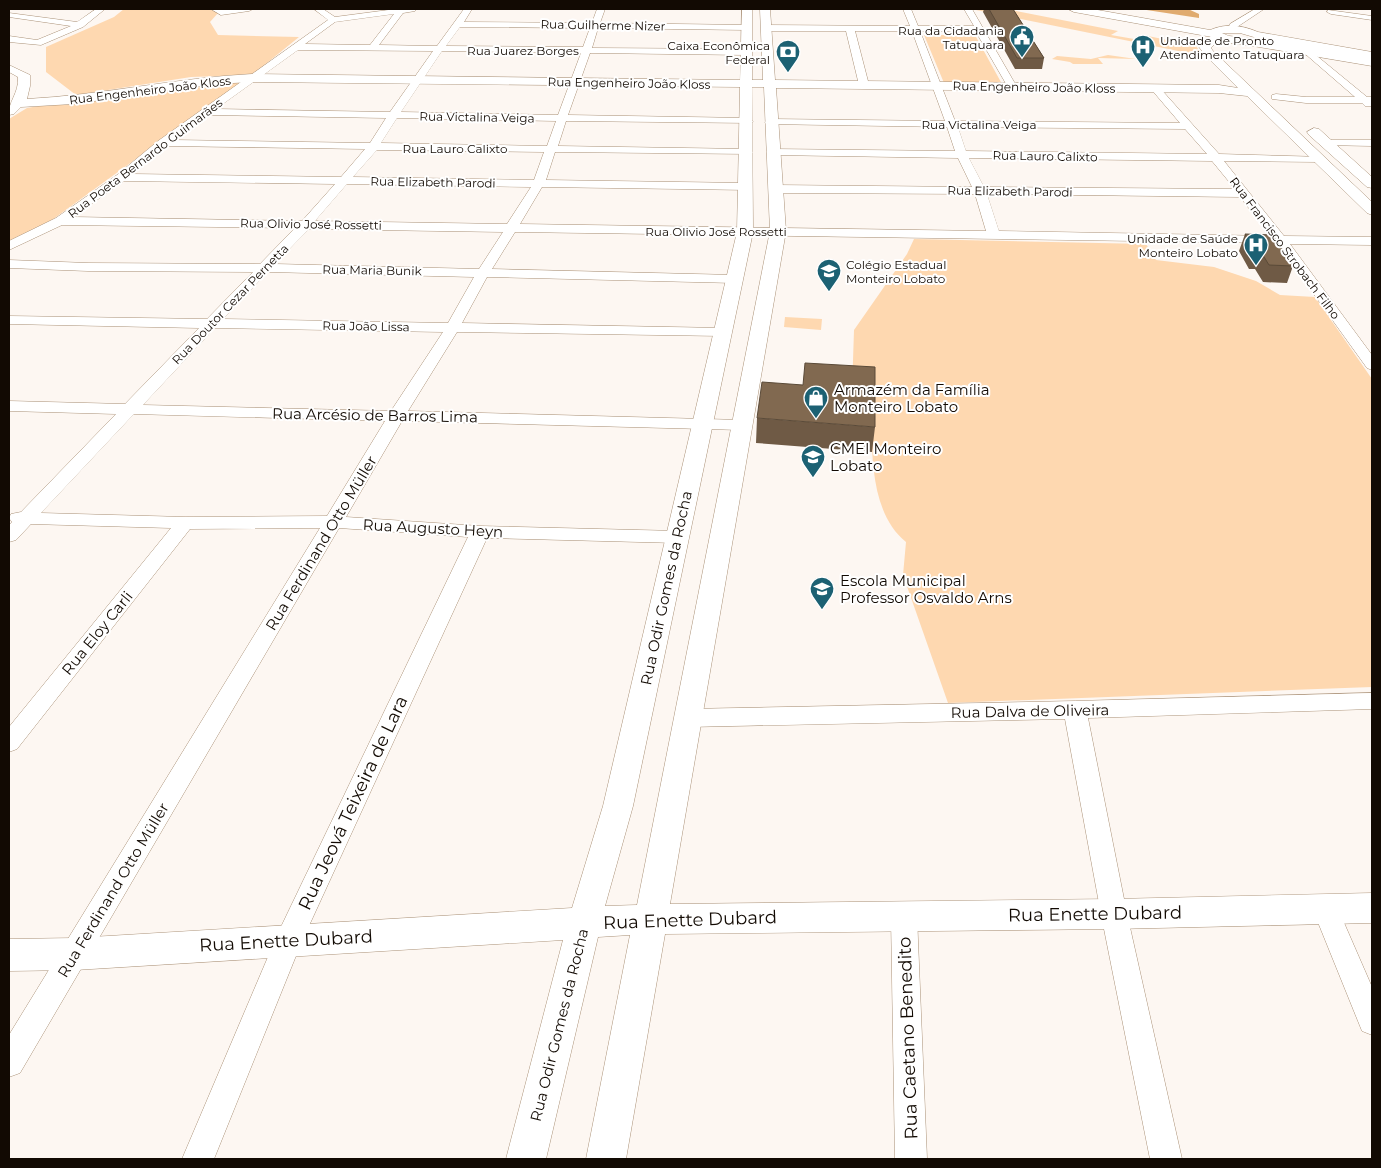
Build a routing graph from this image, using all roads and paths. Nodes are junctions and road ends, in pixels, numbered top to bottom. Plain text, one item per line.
1 (101, 9) edge
2 (249, 9) edge
3 (318, 9) edge
4 (412, 9) edge
5 (468, 9) edge
6 (747, 9) edge
7 (765, 9) edge
8 (907, 9) edge
9 (968, 9) edge
10 (1260, 9) edge
11 (1362, 9) edge
12 (401, 10) junction
13 (1078, 10) edge
14 (218, 11) edge
15 (1331, 12) dead end
16 (9, 14) edge
17 (1356, 16) junction
18 (598, 17) edge
19 (1372, 18) edge
20 (333, 20) junction
21 (458, 24) junction
22 (80, 25) junction
23 (747, 27) junction
24 (766, 28) junction
25 (850, 28) junction
26 (916, 30) junction
27 (981, 31) junction
28 (1221, 32) junction
29 (9, 39) edge
30 (1247, 39) junction
31 (298, 47) junction
32 (372, 48) junction
33 (440, 49) junction
34 (588, 50) junction
35 (1306, 50) junction
36 (1228, 51) dead end
37 (748, 52) junction
38 (1372, 56) edge
39 (1372, 62) edge
40 (9, 68) edge
41 (252, 78) junction
42 (416, 80) junction
43 (574, 82) junction
44 (758, 84) junction
45 (864, 85) junction
46 (1264, 85) dead end
47 (938, 86) junction
48 (1012, 87) junction
49 (1156, 89) junction
50 (1250, 93) junction
51 (1276, 97) junction
52 (1370, 102) edge
53 (12, 107) edge
54 (207, 112) junction
55 (393, 116) junction
56 (1277, 118) junction
57 (562, 119) junction
58 (1298, 119) junction
59 (759, 121) junction
60 (951, 124) junction
61 (1188, 126) junction
62 (1326, 143) junction
63 (1372, 143) edge
64 (162, 144) junction
65 (373, 147) junction
66 (552, 148) junction
67 (760, 152) junction
68 (962, 155) junction
69 (1215, 157) junction
70 (1318, 158) junction
71 (121, 177) junction
72 (343, 181) junction
73 (539, 184) junction
74 (1372, 184) edge
75 (746, 187) junction
76 (775, 188) junction
77 (980, 191) junction
78 (1244, 194) junction
79 (1372, 210) edge
80 (60, 221) junction
81 (306, 224) junction
82 (512, 228) junction
83 (778, 231) junction
84 (745, 232) junction
85 (994, 235) junction
86 (1281, 240) junction
87 (1372, 242) edge
88 (9, 246) edge
89 (9, 264) edge
90 (264, 268) junction
91 (483, 273) junction
92 (735, 279) junction
93 (9, 320) edge
94 (211, 324) junction
95 (453, 327) junction
96 (723, 332) junction
97 (1372, 365) edge
98 (9, 406) edge
99 (128, 409) junction
100 (397, 415) junction
101 (703, 423) junction
102 (742, 425) junction
103 (17, 518) edge
104 (334, 522) junction
105 (185, 523) junction
106 (480, 532) junction
107 (9, 536) edge
108 (678, 537) junction
109 (1372, 701) edge
110 (1075, 710) junction
111 (687, 718) junction
112 (9, 743) edge
113 (1372, 908) edge
114 (1326, 910) junction
115 (1114, 914) junction
116 (904, 916) junction
117 (649, 919) junction
118 (584, 923) junction
119 (289, 940) junction
120 (75, 954) junction
121 (9, 955) edge
122 (1372, 1021) edge
123 (9, 1062) edge
124 (198, 1159) edge
125 (526, 1159) edge
126 (606, 1159) edge
127 (911, 1159) edge
128 (1166, 1159) edge

1 - 22 street
2 - 14 street
3 - 20 street
4 - 12 street
5 - 21 street, Rua Doutor Cezar Pernetta
6 - 23 street, Rua Odir Gomes da Rocha
7 - 24 street, Rua Odir Gomes da Rocha
8 - 26 street
9 - 27 street
10 - 28 street
11 - 17 street
12 - 20 street
12 - 32 street
13 - 28 main road
15 - 17 street
16 - 22 street
17 - 19 street
18 - 21 street, Rua Guilherme Nizer
18 - 23 street, Rua Guilherme Nizer
18 - 34 street, Rua Ferdinand Otto Müller
20 - 31 street, Rua Poeta Bernardo Guimarães
21 - 33 street, Rua Doutor Cezar Pernetta
22 - 29 street
23 - 37 street, Rua Odir Gomes da Rocha
24 - 25 street
24 - 44 street, Rua Odir Gomes da Rocha
25 - 26 street
25 - 45 street
26 - 27 street
26 - 47 street
27 - 48 street
28 - 30 main road
28 - 50 street
30 - 35 main road
30 - 36 street
30 - 38 main road
31 - 32 street, Rua Juarez Borges
31 - 41 street, Rua Poeta Bernardo Guimarães
32 - 33 street, Rua Juarez Borges
33 - 34 street, Rua Juarez Borges
33 - 42 street, Rua Doutor Cezar Pernetta
34 - 37 street, Rua Juarez Borges
34 - 43 street, Rua Ferdinand Otto Müller
35 - 39 main road
35 - 52 street
37 - 44 street, Rua Odir Gomes da Rocha
40 - 53 street
41 - 42 street, Rua Engenheiro João Kloss
41 - 53 street, Rua Engenheiro João Kloss
41 - 54 street, Rua Poeta Bernardo Guimarães
42 - 43 street, Rua Engenheiro João Kloss
42 - 55 street, Rua Doutor Cezar Pernetta
43 - 44 street, Rua Engenheiro João Kloss
43 - 57 street, Rua Ferdinand Otto Müller
44 - 45 street, Rua Engenheiro João Kloss
44 - 59 street, Rua Odir Gomes da Rocha
45 - 47 street, Rua Engenheiro João Kloss
46 - 51 street
47 - 48 street, Rua Engenheiro João Kloss
47 - 60 street
48 - 49 street, Rua Engenheiro João Kloss
49 - 50 street, Rua Engenheiro João Kloss
49 - 61 street, Rua Francisco Strobach Filho
50 - 56 street
51 - 52 street
51 - 58 street
54 - 55 street, Rua Victalina Veiga
54 - 64 street, Rua Poeta Bernardo Guimarães
55 - 57 street, Rua Victalina Veiga
55 - 65 street, Rua Doutor Cezar Pernetta
56 - 58 street
56 - 70 street
57 - 59 street, Rua Victalina Veiga
57 - 66 street, Rua Ferdinand Otto Müller
58 - 62 street
59 - 60 street, Rua Victalina Veiga
59 - 67 street, Rua Odir Gomes da Rocha
60 - 61 street, Rua Victalina Veiga
60 - 68 street
61 - 69 street, Rua Francisco Strobach Filho
62 - 63 street
62 - 74 street
64 - 65 street, Rua Lauro Calixto
64 - 71 street, Rua Poeta Bernardo Guimarães
65 - 66 street, Rua Lauro Calixto
65 - 72 street, Rua Doutor Cezar Pernetta
66 - 67 street, Rua Lauro Calixto
66 - 73 street, Rua Ferdinand Otto Müller
67 - 68 street, Rua Lauro Calixto
67 - 75 street, Rua Odir Gomes da Rocha
67 - 76 street, Rua Odir Gomes da Rocha
68 - 69 street, Rua Lauro Calixto
68 - 77 street
69 - 70 street, Rua Lauro Calixto
69 - 78 street, Rua Francisco Strobach Filho
70 - 79 street
71 - 72 street, Rua Elizabeth Parodi
71 - 80 street, Rua Poeta Bernardo Guimarães
72 - 73 street, Rua Elizabeth Parodi
72 - 81 street, Rua Doutor Cezar Pernetta
73 - 75 street, Rua Elizabeth Parodi
73 - 82 street, Rua Ferdinand Otto Müller
75 - 84 street, Rua Odir Gomes da Rocha
76 - 77 street, Rua Elizabeth Parodi
76 - 83 street, Rua Odir Gomes da Rocha
77 - 78 street, Rua Elizabeth Parodi
77 - 85 street
78 - 86 street, Rua Francisco Strobach Filho
80 - 81 street, Rua Olivio José Rossetti
80 - 88 street, Rua Poeta Bernardo Guimarães
81 - 82 street, Rua Olivio José Rossetti
81 - 90 street, Rua Doutor Cezar Pernetta
82 - 84 street, Rua Olivio José Rossetti
82 - 91 street, Rua Ferdinand Otto Müller
83 - 84 street, Rua Olivio José Rossetti
83 - 85 street, Rua Olivio José Rossetti
83 - 102 street, Rua Odir Gomes da Rocha
84 - 92 street, Rua Odir Gomes da Rocha
85 - 86 street, Rua Olivio José Rossetti
86 - 87 street, Rua Olivio José Rossetti
86 - 97 street, Rua Francisco Strobach Filho
89 - 90 street, Rua Maria Bunik
90 - 91 street, Rua Maria Bunik
90 - 94 street, Rua Doutor Cezar Pernetta
91 - 92 street, Rua Maria Bunik
91 - 95 street, Rua Ferdinand Otto Müller
92 - 96 street, Rua Odir Gomes da Rocha
93 - 94 street, Rua João Lissa
94 - 95 street, Rua João Lissa
94 - 99 street, Rua Doutor Cezar Pernetta
95 - 96 street, Rua João Lissa
95 - 100 street, Rua Ferdinand Otto Müller
96 - 101 street, Rua Odir Gomes da Rocha
98 - 99 street, Rua Arcésio de Barros Lima
99 - 100 street, Rua Arcésio de Barros Lima
99 - 103 street, Rua Doutor Cezar Pernetta
100 - 101 street, Rua Arcésio de Barros Lima
100 - 104 street, Rua Ferdinand Otto Müller
101 - 102 street, Rua Arcésio de Barros Lima
101 - 108 street, Rua Odir Gomes da Rocha
102 - 111 street, Rua Odir Gomes da Rocha
103 - 105 street, Rua Augusto Heyn
103 - 107 street, Rua Doutor Cezar Pernetta
104 - 105 street, Rua Augusto Heyn
104 - 106 street, Rua Augusto Heyn
104 - 120 street, Rua Ferdinand Otto Müller
105 - 112 street, Rua Eloy Carli
106 - 108 street, Rua Augusto Heyn
106 - 119 street, Rua Jeová Teixeira de Lara
108 - 118 street, Rua Odir Gomes da Rocha
109 - 110 street, Rua Dalva de Oliveira
110 - 111 street, Rua Dalva de Oliveira
110 - 115 street
111 - 117 street, Rua Odir Gomes da Rocha
113 - 114 street, Rua Enette Dubard
114 - 115 street, Rua Enette Dubard
114 - 122 street
115 - 116 street, Rua Enette Dubard
115 - 128 street
116 - 117 street, Rua Enette Dubard
116 - 127 street, Rua Caetano Benedito
117 - 118 street, Rua Enette Dubard
117 - 126 street, Rua Odir Gomes da Rocha
118 - 119 street, Rua Enette Dubard
118 - 125 street, Rua Odir Gomes da Rocha
119 - 120 street, Rua Enette Dubard
119 - 124 street, Rua Jeová Teixeira de Lara
120 - 121 street, Rua Enette Dubard
120 - 123 street, Rua Ferdinand Otto Müller

